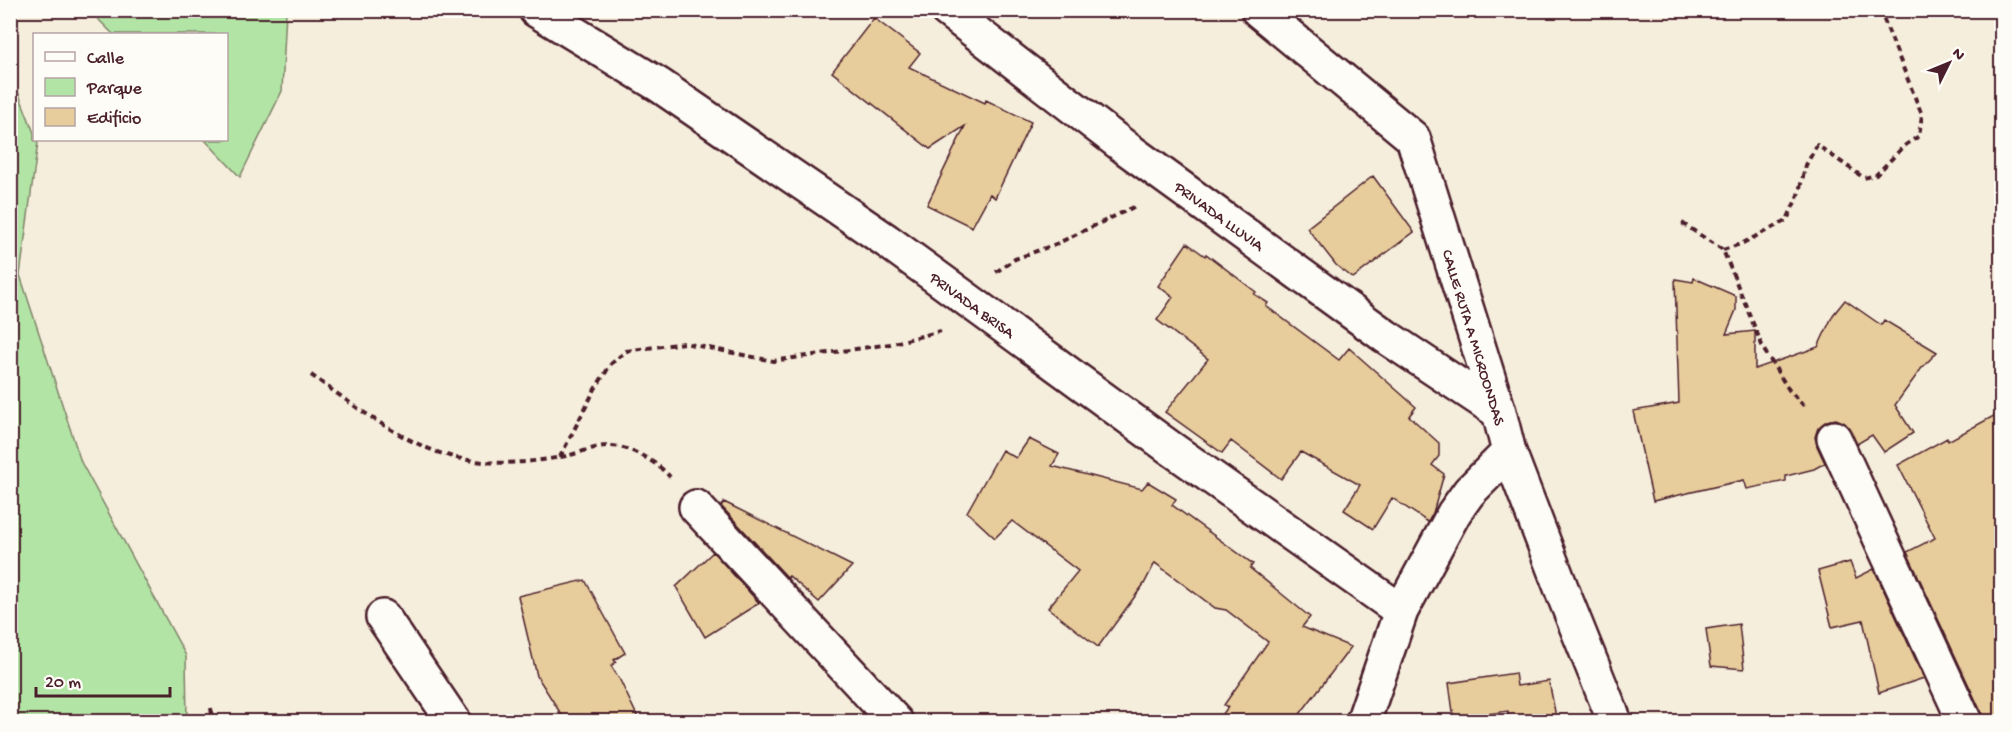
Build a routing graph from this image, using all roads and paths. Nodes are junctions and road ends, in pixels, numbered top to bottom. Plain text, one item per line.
1 (536, 10) edge
2 (947, 10) edge
3 (1258, 10) edge
4 (1880, 10) edge
5 (1181, 187) junction
6 (1682, 223) dead end
7 (1723, 250) junction
8 (961, 295) junction
9 (989, 315) junction
10 (310, 375) dead end
11 (1499, 412) junction
12 (1834, 438) joint
13 (1509, 452) junction
14 (560, 457) junction
15 (696, 507) joint
16 (1401, 611) junction
17 (383, 617) dead end
18 (211, 708) dead end
19 (213, 722) edge
20 (454, 722) edge
21 (896, 722) edge
22 (1363, 722) edge
23 (1615, 722) edge
24 (1965, 722) edge

1 - 8 street, PRIVADA BRISA
2 - 5 street, PRIVADA LLUVIA
3 - 11 street, CALLE RUTA A MICROONDAS
4 - 7 path
5 - 8 path
5 - 11 street, PRIVADA LLUVIA
6 - 7 path
7 - 12 path
8 - 9 street, PRIVADA BRISA
9 - 14 path
9 - 16 street, PRIVADA BRISA
10 - 14 path
11 - 13 street, CALLE RUTA A MICROONDAS
12 - 24 street
13 - 16 street
13 - 23 street, CALLE RUTA A MICROONDAS
14 - 15 path
15 - 21 street
16 - 22 street
17 - 20 street
18 - 19 path

